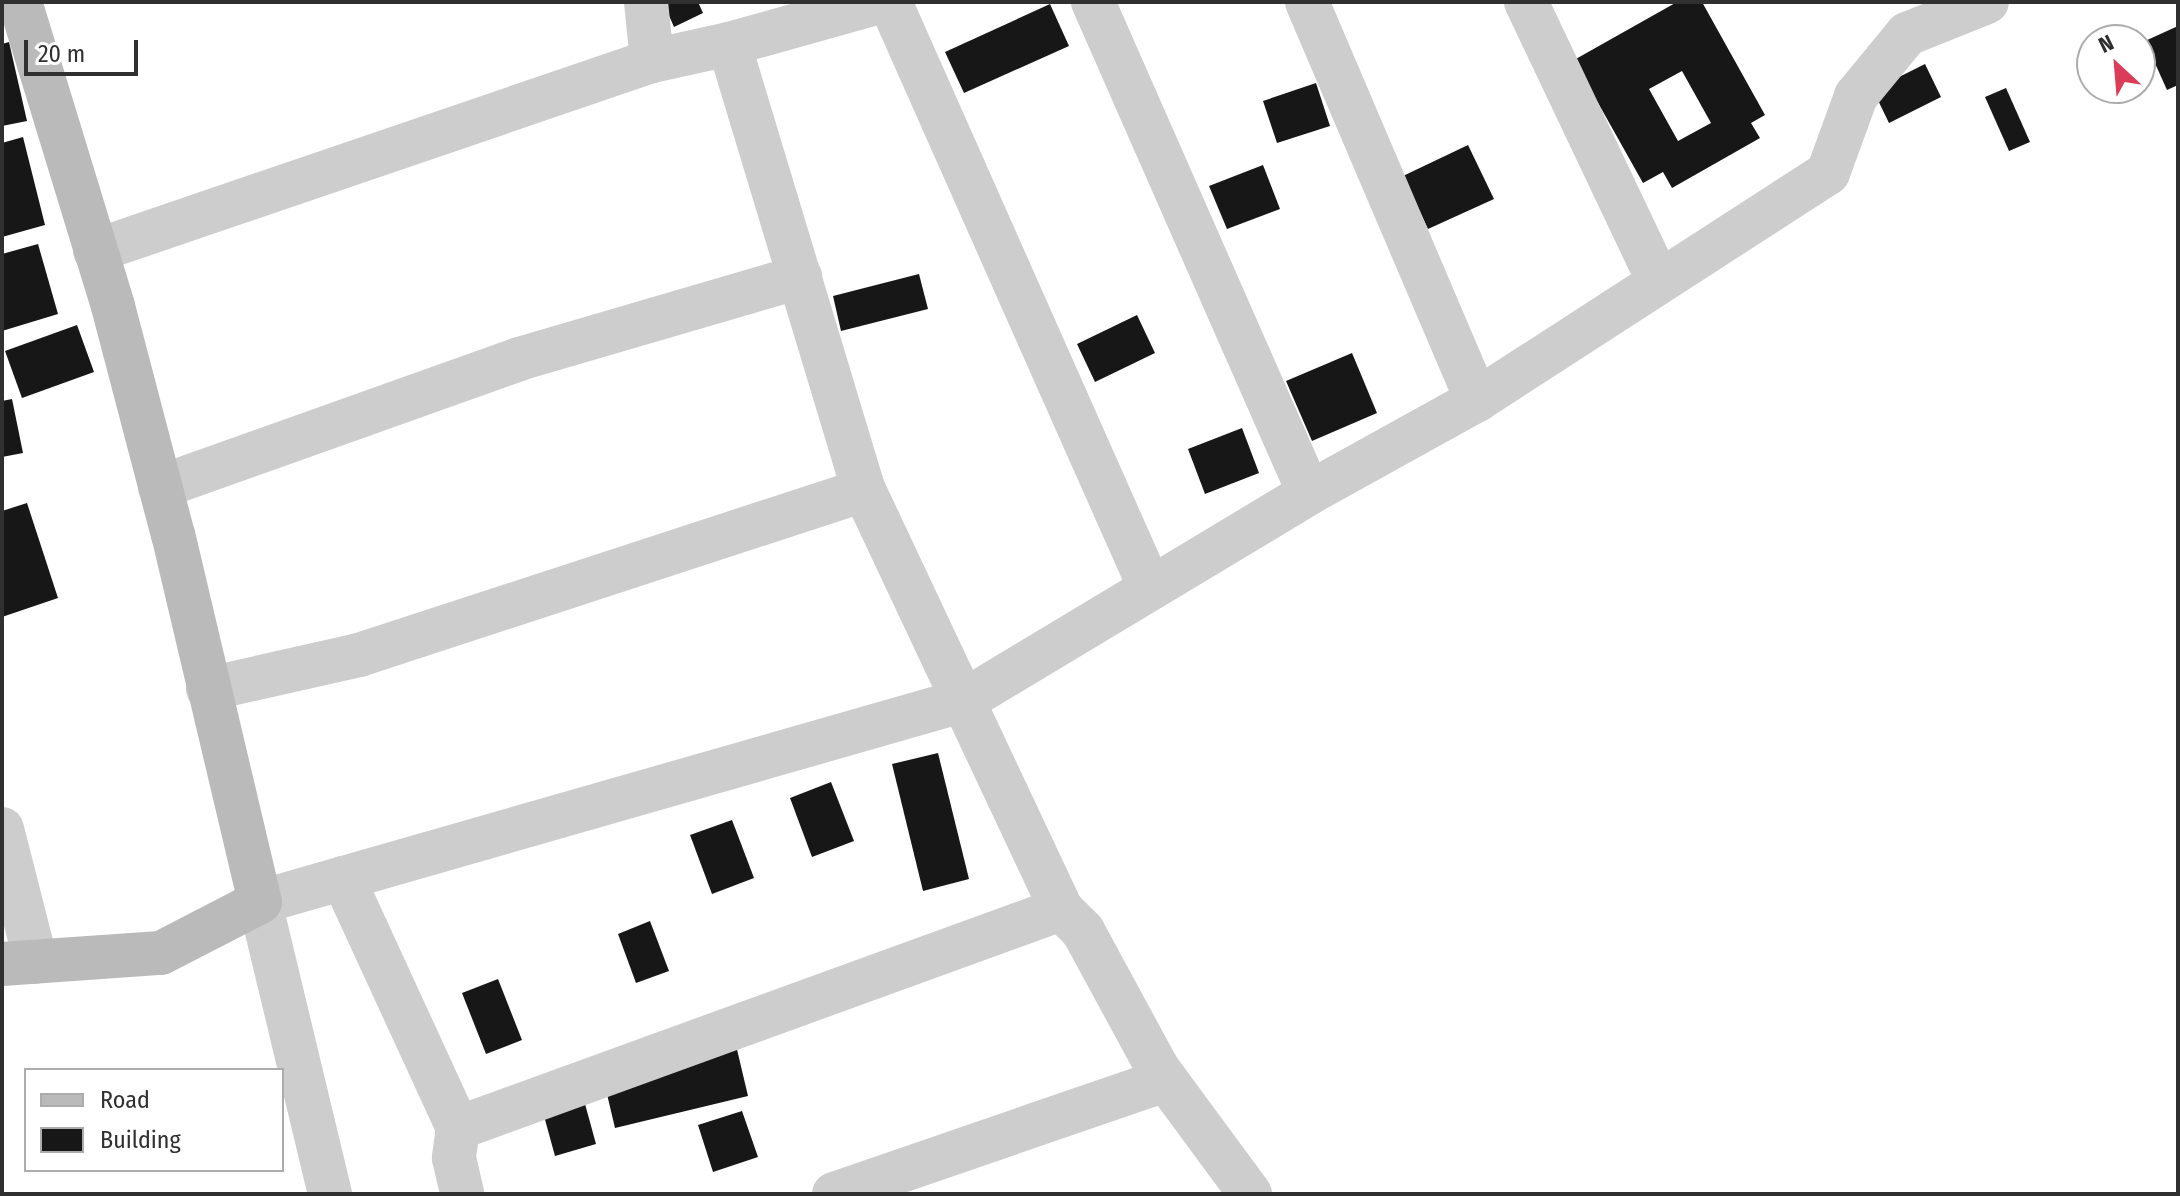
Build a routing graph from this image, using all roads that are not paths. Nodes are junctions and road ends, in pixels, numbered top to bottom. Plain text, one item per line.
1 (646, 2) edge
2 (879, 2) edge
3 (890, 2) edge
4 (1093, 2) edge
5 (1307, 2) edge
6 (1987, 2) edge
7 (1533, 4) edge
8 (14, 5) edge
9 (729, 44) junction
10 (652, 61) junction
11 (95, 251) junction
12 (800, 277) junction
13 (1658, 280) junction
14 (1477, 400) junction
15 (160, 487) junction
16 (864, 490) junction
17 (1309, 493) junction
18 (1150, 588) junction
19 (208, 689) junction
20 (965, 700) junction
21 (2, 829) edge
22 (343, 878) junction
23 (260, 902) junction
24 (1061, 909) junction
25 (19, 963) edge
26 (1158, 1069) junction
27 (458, 1128) junction
28 (330, 1194) edge
29 (462, 1194) edge
30 (834, 1194) edge
31 (1250, 1194) edge

1 - 10 street
2 - 9 street
3 - 18 street
4 - 17 street
5 - 14 street
6 - 13 street
7 - 13 street
8 - 11 street
9 - 10 street
9 - 12 street
10 - 11 street
11 - 15 street
12 - 15 street
12 - 16 street
13 - 14 street
14 - 17 street
15 - 19 street
16 - 19 street
16 - 20 street
17 - 18 street
18 - 20 street
19 - 23 street
20 - 22 street
20 - 24 street
21 - 25 street
22 - 23 street
22 - 27 street
23 - 25 street
23 - 28 street
24 - 26 street
24 - 27 street
26 - 30 street
26 - 31 street
27 - 29 street

